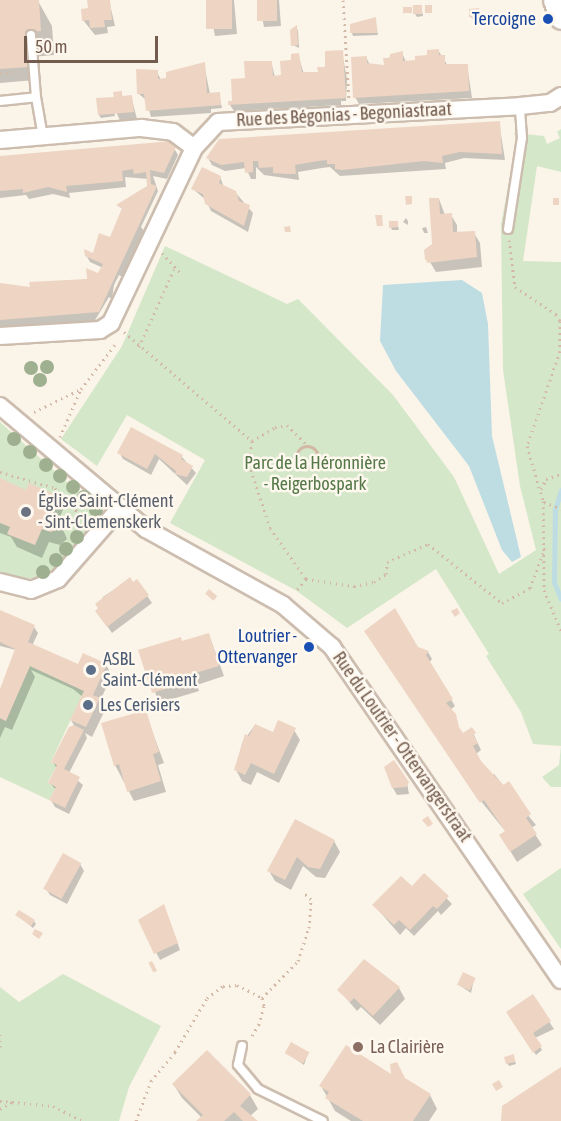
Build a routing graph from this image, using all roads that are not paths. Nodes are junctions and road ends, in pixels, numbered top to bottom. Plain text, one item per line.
1 (554, 0) edge
2 (561, 18) edge
3 (31, 36) dead end
4 (561, 96) edge
5 (36, 97) junction
6 (0, 101) edge
7 (520, 106) junction
8 (43, 137) junction
9 (0, 140) edge
10 (194, 148) junction
11 (508, 229) road end
12 (0, 336) edge
13 (0, 406) edge
14 (120, 508) junction
15 (0, 582) edge
16 (561, 980) edge
17 (242, 1046) road end
18 (323, 1121) edge

1 - 2 street
3 - 5 lane
4 - 7 street, Rue des Bégonias - Begoniastraat
5 - 6 lane
5 - 8 lane
7 - 10 street, Rue des Bégonias - Begoniastraat
7 - 11 lane
8 - 9 street
8 - 10 street
10 - 12 street, Rue des Bégonias - Begoniastraat
13 - 14 street, Rue du Loutrier - Ottervangerstraat
14 - 15 street
14 - 16 street, Rue du Loutrier - Ottervangerstraat
17 - 18 lane

